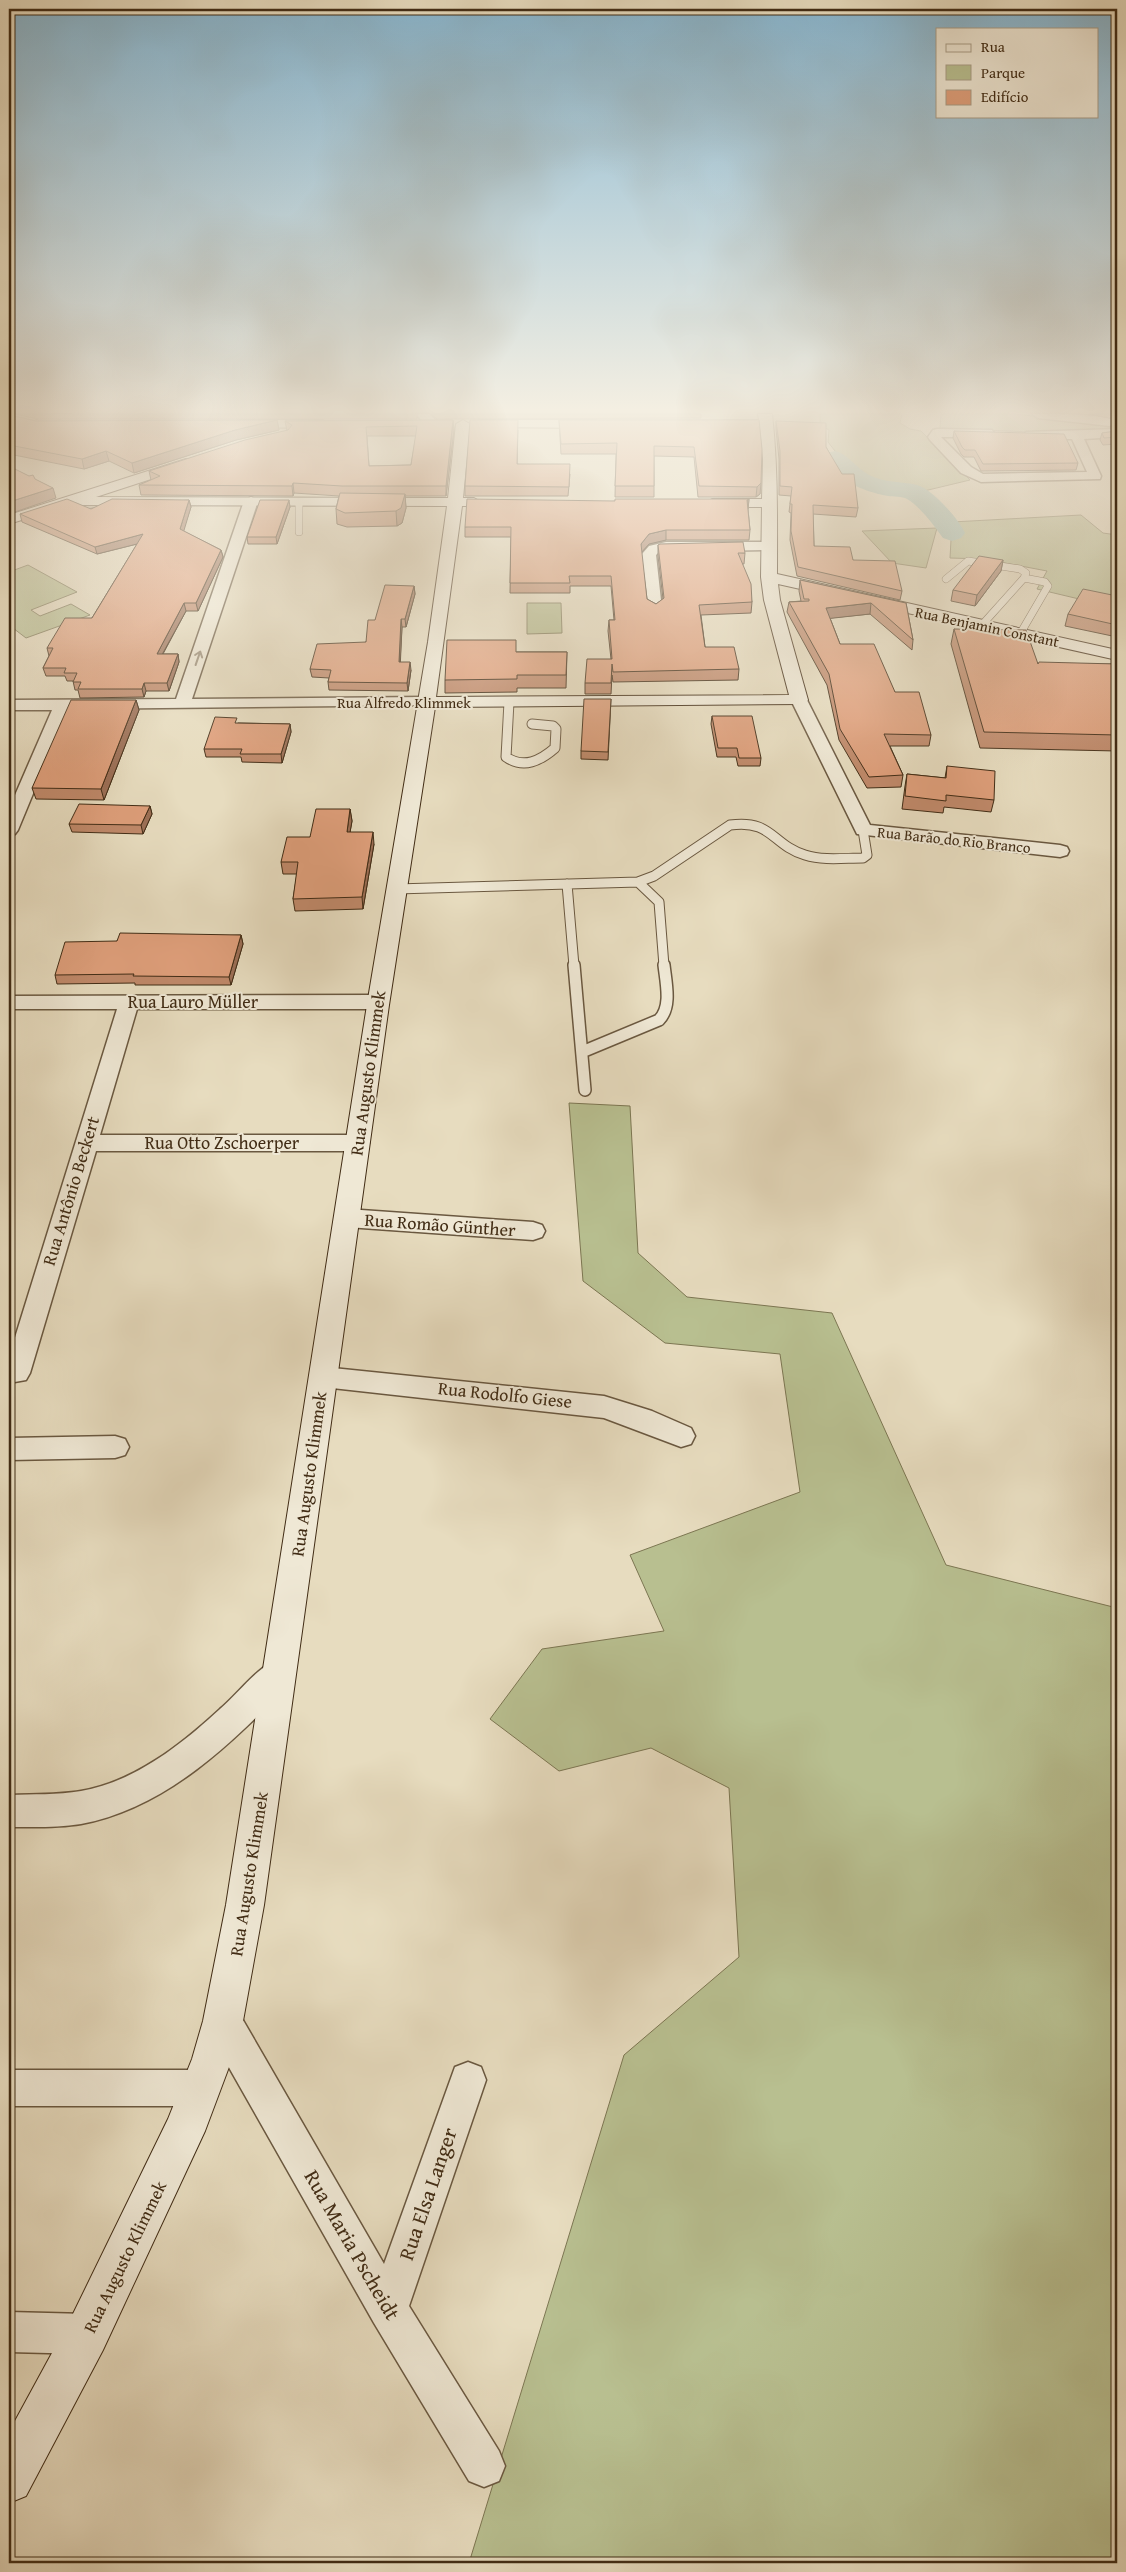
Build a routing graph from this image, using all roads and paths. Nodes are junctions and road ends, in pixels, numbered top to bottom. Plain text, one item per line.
1 (240, 534) edge
2 (451, 534) edge
3 (769, 534) edge
4 (769, 546) junction
5 (769, 577) junction
6 (1024, 578) junction
7 (946, 579) dead end
8 (655, 609) edge
9 (980, 626) junction
10 (1020, 634) junction
11 (1117, 655) edge
12 (799, 700) junction
13 (427, 702) junction
14 (508, 702) junction
15 (182, 704) junction
16 (9, 705) edge
17 (62, 705) junction
18 (532, 724) dead end
19 (9, 830) edge
20 (862, 830) junction
21 (1060, 851) dead end
22 (638, 882) junction
23 (567, 884) junction
24 (396, 889) junction
25 (9, 1002) edge
26 (129, 1002) junction
27 (378, 1002) junction
28 (582, 1052) junction
29 (585, 1090) dead end
30 (85, 1142) junction
31 (358, 1143) junction
32 (347, 1218) junction
33 (533, 1231) dead end
34 (9, 1373) edge
35 (323, 1377) junction
36 (681, 1436) dead end
37 (115, 1447) dead end
38 (9, 1449) edge
39 (280, 1672) junction
40 (9, 1811) edge
41 (223, 2021) junction
42 (468, 2080) dead end
43 (9, 2088) edge
44 (201, 2088) junction
45 (388, 2309) junction
46 (9, 2332) edge
47 (87, 2334) junction
48 (484, 2466) dead end
49 (9, 2479) edge

15 -> 1 street
2 - 13 street, Rua Augusto Klimmek
3 - 4 street, Rua Barão do Rio Branco
4 - 5 street, Rua Barão do Rio Branco
4 - 8 street
5 - 9 street, Rua Benjamin Constant
5 - 12 street, Rua Barão do Rio Branco
6 - 7 lane
6 - 9 lane
6 - 10 lane
9 - 10 street, Rua Benjamin Constant
10 - 11 street, Rua Benjamin Constant
12 - 14 street, Rua Alfredo Klimmek
12 - 20 street, Rua Barão do Rio Branco
13 - 14 street, Rua Alfredo Klimmek
13 - 15 street, Rua Alfredo Klimmek
13 - 24 street, Rua Augusto Klimmek
14 - 18 lane
15 - 17 street, Rua Alfredo Klimmek
16 - 17 street, Rua Alfredo Klimmek
17 - 19 street
20 - 21 street, Rua Barão do Rio Branco
20 - 22 lane
22 - 23 lane
22 - 28 lane
23 - 24 lane
23 - 28 lane
24 - 27 street, Rua Augusto Klimmek
25 - 26 street, Rua Lauro Müller
26 - 27 street, Rua Lauro Müller
26 - 30 street, Rua Antônio Beckert
27 - 31 street, Rua Augusto Klimmek
28 - 29 lane
30 - 31 street, Rua Otto Zschoerper
30 - 34 street, Rua Antônio Beckert
31 - 32 street, Rua Augusto Klimmek
32 - 33 street, Rua Romão Günther
32 - 35 street, Rua Augusto Klimmek
35 - 36 street, Rua Rodolfo Giese
35 - 39 street, Rua Augusto Klimmek
37 - 38 street
39 - 40 street
39 - 41 street, Rua Augusto Klimmek
41 - 44 street, Rua Augusto Klimmek
41 - 45 street, Rua Maria Pscheidt
42 - 45 street, Rua Elsa Langer
43 - 44 street
44 - 47 street, Rua Augusto Klimmek
45 - 48 street, Rua Maria Pscheidt
46 - 47 street
47 - 49 street, Rua Augusto Klimmek

